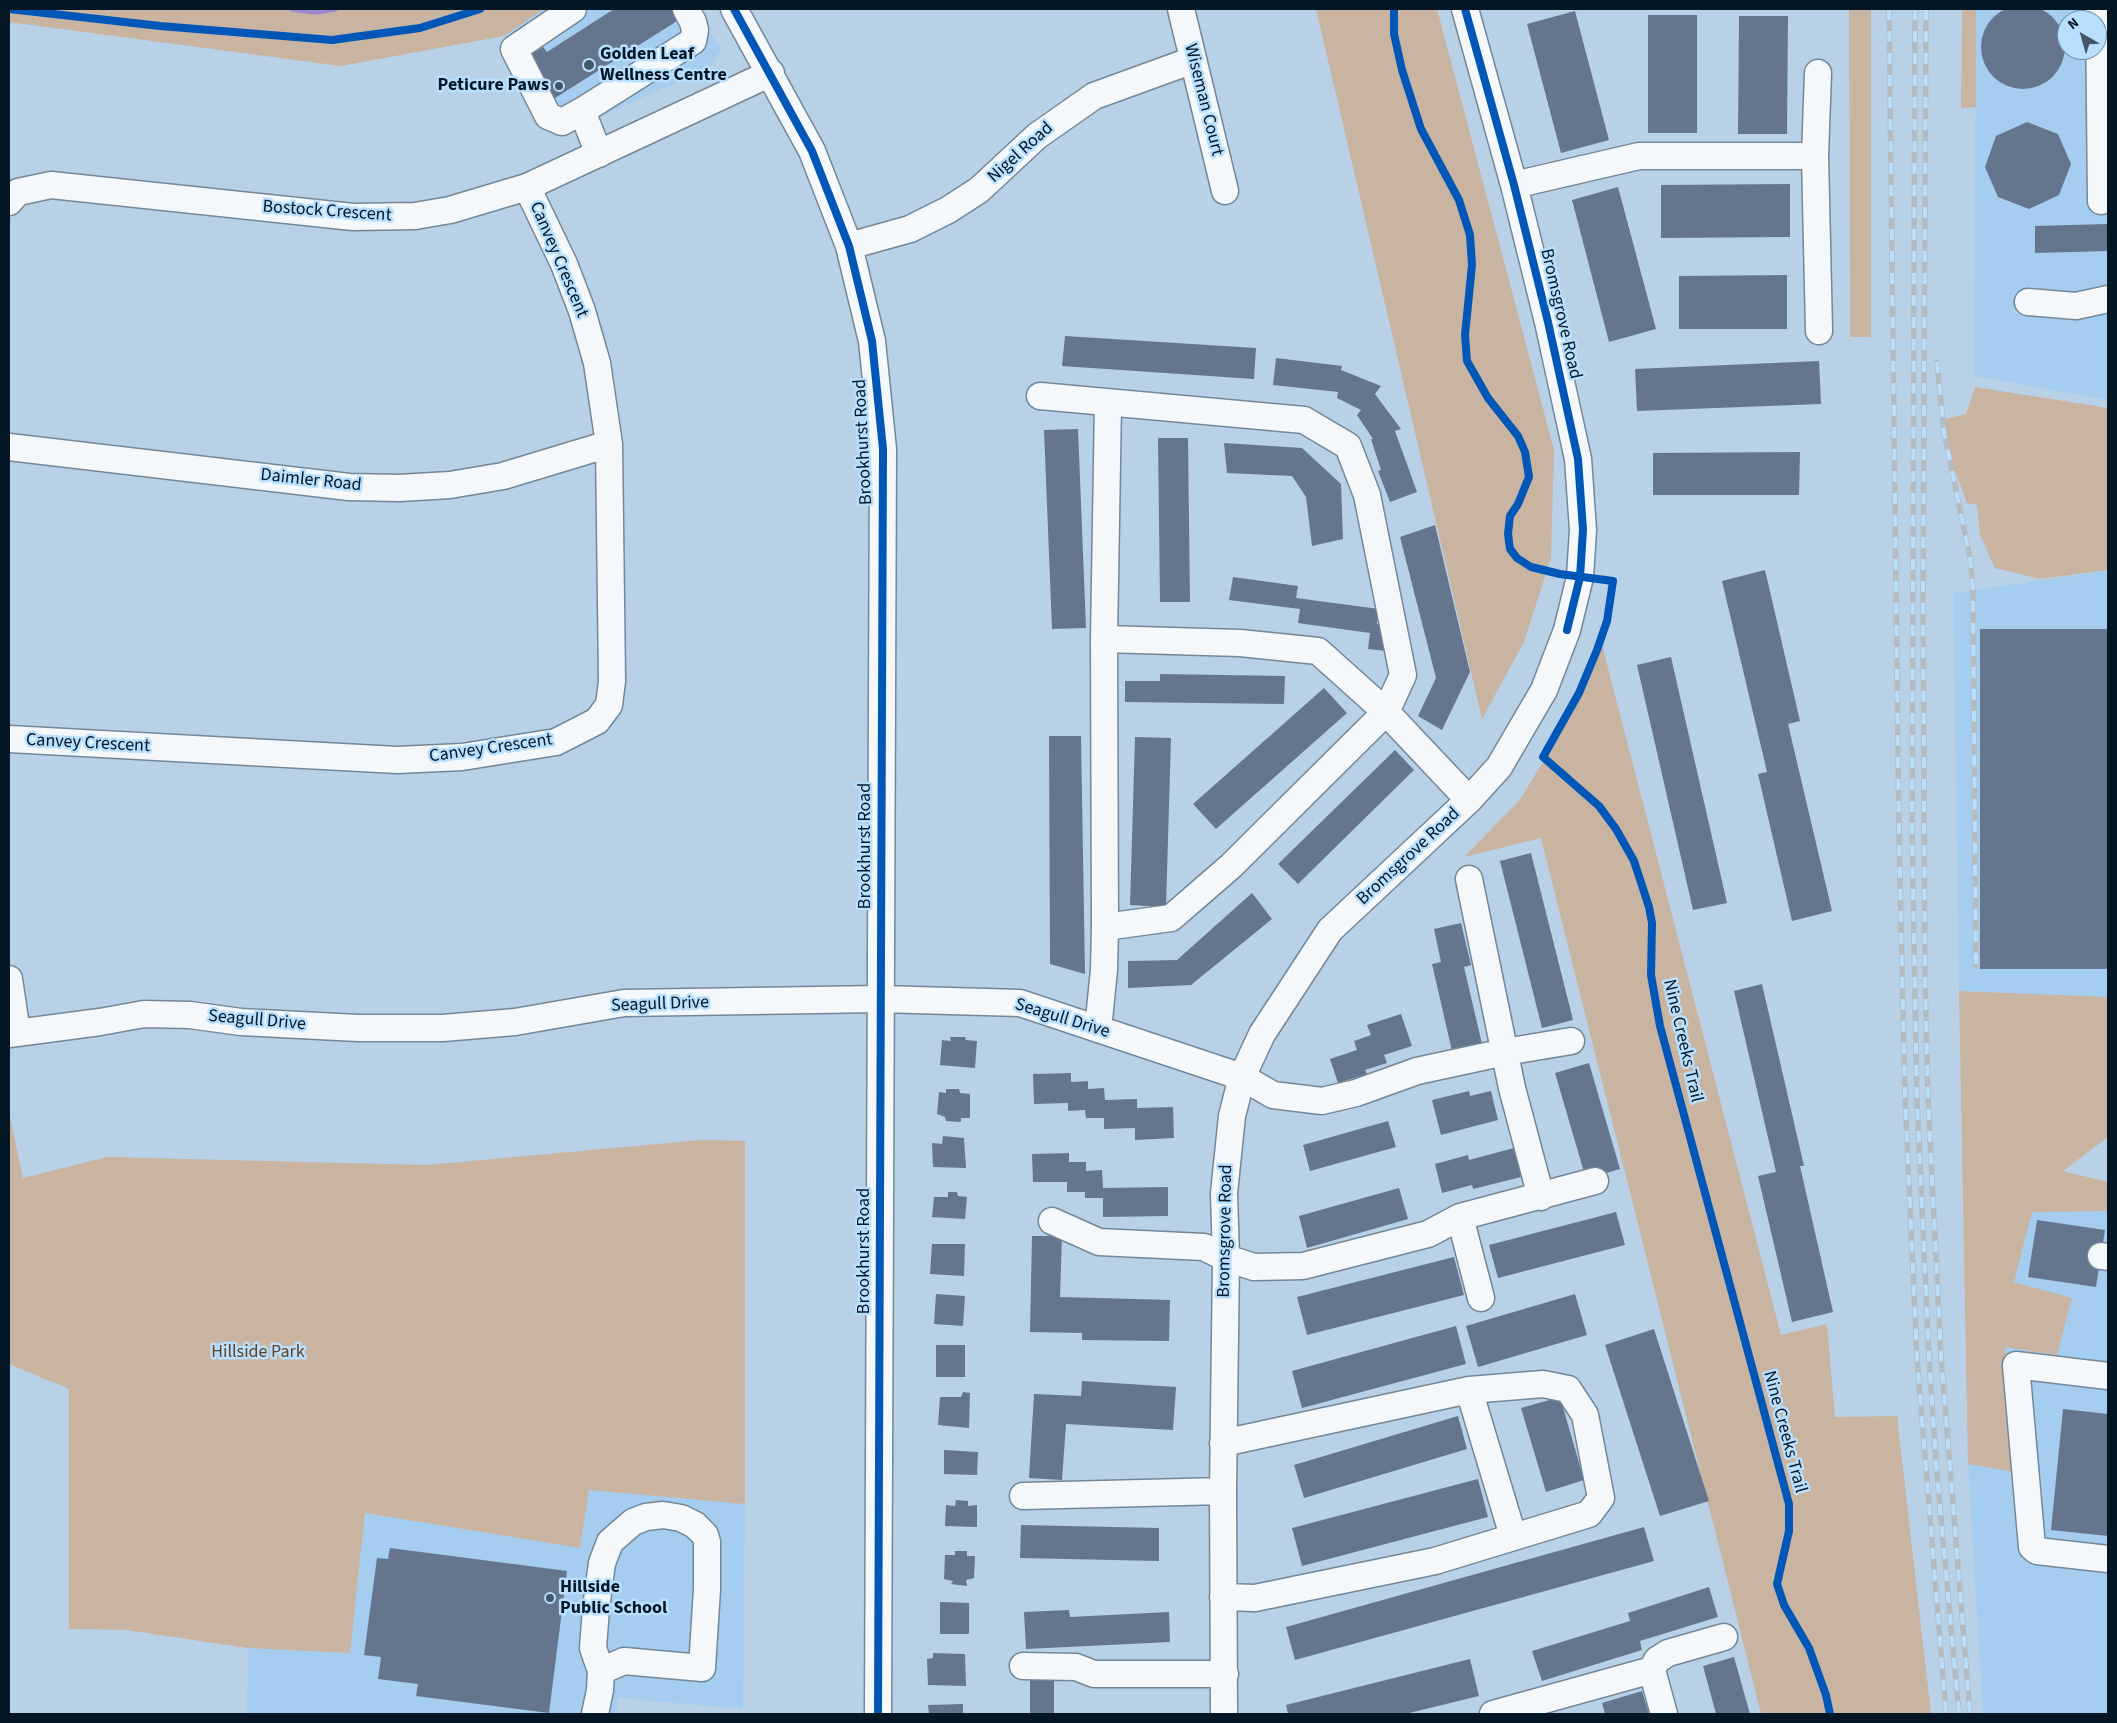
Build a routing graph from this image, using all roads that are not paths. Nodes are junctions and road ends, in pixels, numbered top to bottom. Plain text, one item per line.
1 (572, 9) edge
2 (686, 9) edge
3 (734, 9) edge
4 (1181, 9) edge
5 (1465, 9) edge
6 (2099, 9) edge
7 (1193, 60) junction
8 (771, 73) junction
9 (1818, 73) dead end
10 (582, 111) junction
11 (600, 154) junction
12 (1815, 156) junction
13 (1514, 185) junction
14 (527, 187) junction
15 (1225, 191) dead end
16 (2100, 201) dead end
17 (9, 202) edge
18 (849, 246) junction
19 (2108, 299) edge
20 (2028, 302) dead end
21 (1819, 331) dead end
22 (1040, 396) dead end
23 (1108, 402) junction
24 (609, 444) junction
25 (9, 447) edge
26 (1104, 638) junction
27 (1386, 712) junction
28 (9, 739) edge
29 (1469, 800) junction
30 (1469, 879) dead end
31 (1105, 927) junction
32 (9, 979) edge
33 (880, 999) junction
34 (1098, 1029) junction
35 (13, 1033) edge
36 (1571, 1041) dead end
37 (1506, 1052) junction
38 (1242, 1078) junction
39 (1595, 1181) dead end
40 (1541, 1197) junction
41 (1460, 1217) junction
42 (1052, 1221) dead end
43 (1226, 1258) junction
44 (1481, 1298) dead end
45 (2108, 1376) edge
46 (1469, 1390) junction
47 (1223, 1443) junction
48 (1222, 1491) junction
49 (1023, 1496) dead end
50 (1513, 1536) junction
51 (2108, 1559) edge
52 (1223, 1597) junction
53 (1724, 1637) dead end
54 (1023, 1666) dead end
55 (1652, 1670) junction
56 (601, 1671) junction
57 (1226, 1674) junction
58 (595, 1714) edge
59 (878, 1714) edge
60 (1224, 1714) edge
61 (1499, 1714) edge
62 (1664, 1714) edge

1 - 10 street
2 - 10 street
3 - 8 street, Brookhurst Road
4 - 7 street, Wiseman Court
5 - 13 street, Bromsgrove Road
6 - 16 street
7 - 15 street, Wiseman Court
7 - 18 street, Nigel Road
8 - 11 street, Bostock Crescent
8 - 18 street, Brookhurst Road
9 - 12 street
10 - 11 street
11 - 14 street, Bostock Crescent
12 - 13 street
12 - 21 street
13 - 29 street, Bromsgrove Road
14 - 17 street, Bostock Crescent
14 - 24 street, Canvey Crescent
18 - 33 street, Brookhurst Road
19 - 20 street
22 - 23 street
23 - 26 street
23 - 27 street
24 - 25 street, Daimler Road
24 - 28 street, Canvey Crescent
26 - 27 street
26 - 31 street
27 - 29 street
27 - 31 street
29 - 38 street, Bromsgrove Road
30 - 37 street
31 - 34 street
32 - 35 street
33 - 34 street, Seagull Drive
33 - 35 street, Seagull Drive
33 - 59 street, Brookhurst Road
34 - 38 street, Seagull Drive
36 - 37 street, Seagull Drive
37 - 38 street, Seagull Drive
37 - 40 street
38 - 43 street, Bromsgrove Road
39 - 40 street
40 - 41 street
41 - 43 street
41 - 44 street
42 - 43 street
43 - 47 street, Bromsgrove Road
45 - 51 street
46 - 47 street
46 - 50 street
46 - 50 street
47 - 48 street, Bromsgrove Road
48 - 49 street
48 - 52 street, Bromsgrove Road
50 - 52 street
52 - 57 street, Bromsgrove Road
53 - 55 street
54 - 57 street
55 - 61 street
55 - 62 street
56 - 56 street
56 - 58 street
57 - 60 street, Bromsgrove Road

